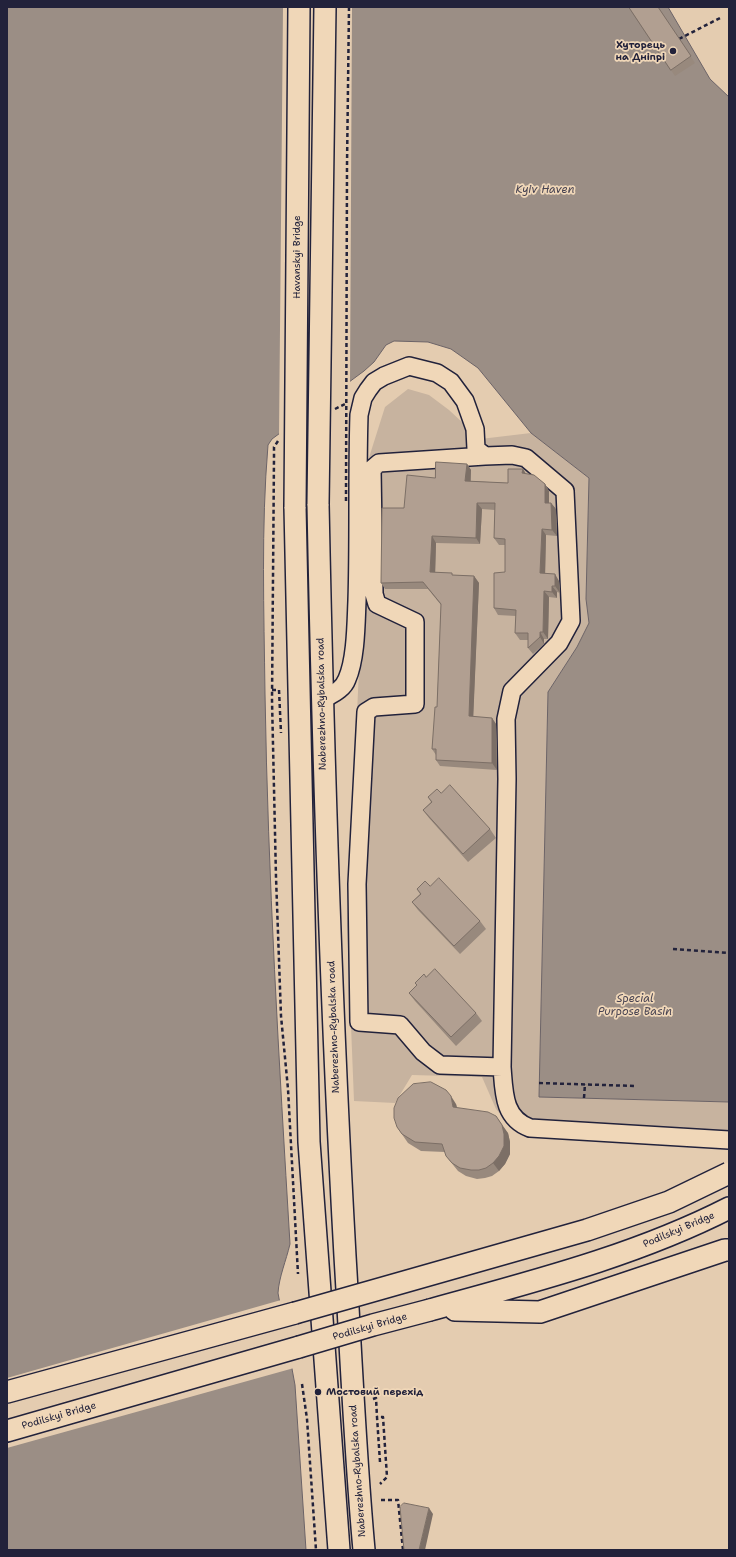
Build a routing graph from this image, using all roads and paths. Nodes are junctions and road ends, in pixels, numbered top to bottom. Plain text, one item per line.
1 (299, 7) edge
2 (325, 7) edge
3 (349, 7) edge
4 (720, 18) dead end
5 (679, 39) edge
6 (278, 441) dead end
7 (485, 456) junction
8 (346, 501) dead end
9 (272, 690) junction
10 (322, 700) junction
11 (281, 733) dead end
12 (673, 949) dead end
13 (729, 953) edge
14 (502, 1068) junction
15 (539, 1083) dead end
16 (585, 1084) junction
17 (635, 1086) dead end
18 (584, 1098) dead end
19 (729, 1140) edge
20 (729, 1173) edge
21 (729, 1208) edge
22 (729, 1250) edge
23 (298, 1274) dead end
24 (430, 1310) junction
25 (302, 1384) dead end
26 (7, 1392) edge
27 (373, 1399) dead end
28 (378, 1417) junction
29 (7, 1431) edge
30 (380, 1462) dead end
31 (380, 1484) dead end
32 (381, 1500) dead end
33 (316, 1550) edge
34 (339, 1550) edge
35 (364, 1550) edge
36 (403, 1550) edge

1 - 34 main road, Havanskyi Bridge, bridge
2 - 10 main road, Naberezhno-Rybalska road, bridge
3 - 8 path, bridge
4 - 5 path
6 - 9 path
7 - 10 lane
7 - 14 lane
7 - 14 lane
9 - 11 path
9 - 23 path
10 - 35 main road, Naberezhno-Rybalska road
12 - 13 path
14 - 19 lane
15 - 16 path
16 - 17 path
16 - 18 path
20 - 26 main road, bridge
21 - 24 main road, Podilskyi Bridge
22 - 24 main road
24 - 29 main road, Podilskyi Bridge, bridge
25 - 33 path
27 - 28 path
28 - 30 path
28 - 31 path
32 - 36 path

